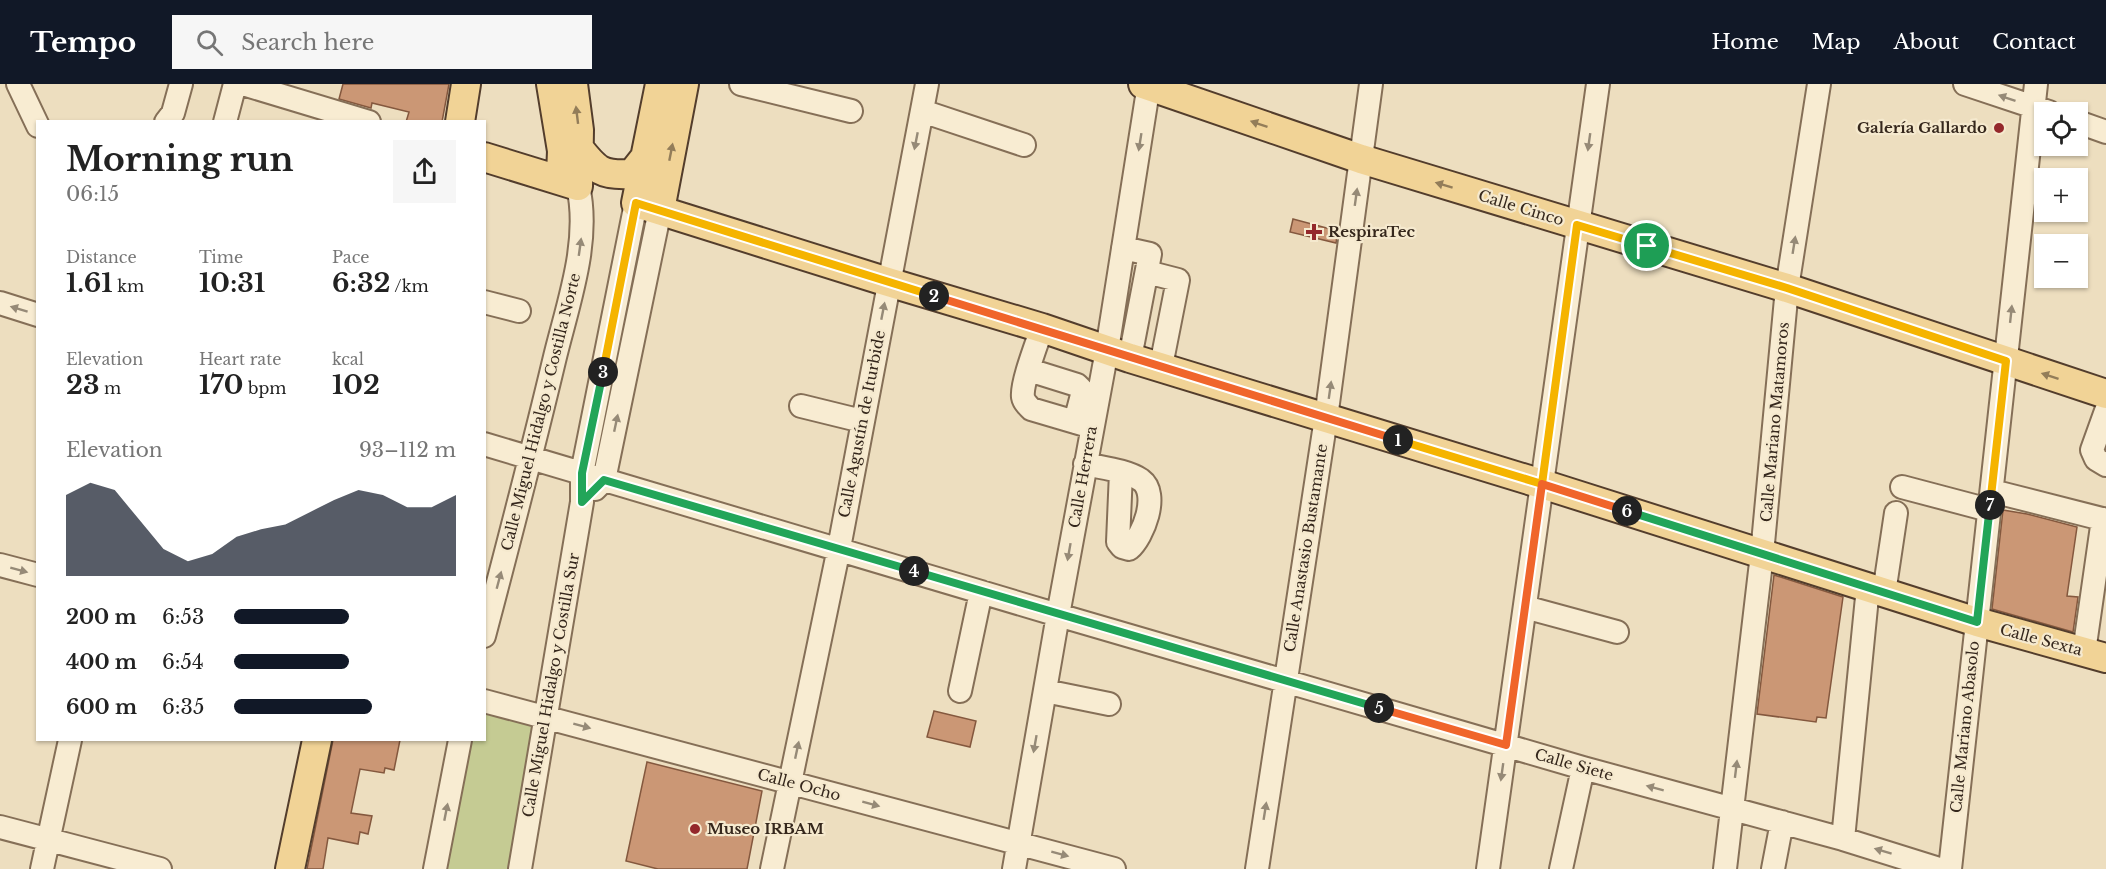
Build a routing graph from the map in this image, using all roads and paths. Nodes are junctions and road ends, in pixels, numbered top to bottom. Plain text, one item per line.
1 (18, 84) edge
2 (181, 84) edge
3 (235, 84) edge
4 (243, 84) edge
5 (466, 84) edge
6 (551, 84) edge
7 (573, 84) edge
8 (660, 84) edge
9 (684, 84) edge
10 (741, 84) edge
11 (927, 84) edge
12 (1371, 84) edge
13 (1598, 84) edge
14 (1819, 84) edge
15 (1965, 84) edge
16 (2036, 84) edge
17 (1147, 85) edge
18 (2039, 102) edge
19 (2034, 108) edge
20 (851, 111) dead end
21 (922, 111) junction
22 (325, 115) edge
23 (167, 120) edge
24 (226, 120) edge
25 (356, 120) edge
26 (460, 120) edge
27 (36, 122) edge
28 (2088, 126) edge
29 (2106, 132) edge
30 (1024, 145) dead end
31 (578, 147) junction
32 (2035, 156) edge
33 (486, 158) edge
34 (1361, 159) junction
35 (643, 160) junction
36 (569, 183) junction
37 (648, 206) junction
38 (1577, 225) junction
39 (1123, 248) junction
40 (1147, 272) junction
41 (888, 282) junction
42 (1787, 288) junction
43 (0, 303) edge
44 (486, 303) edge
45 (519, 311) dead end
46 (36, 314) edge
47 (1042, 328) junction
48 (1118, 354) junction
49 (2006, 361) junction
50 (1161, 366) junction
51 (604, 367) junction
52 (627, 370) junction
53 (1029, 370) junction
54 (2106, 394) edge
55 (801, 406) dead end
56 (2106, 411) edge
57 (1326, 418) junction
58 (862, 422) junction
59 (1084, 425) junction
60 (486, 445) edge
61 (531, 457) junction
62 (1085, 464) junction
63 (2106, 465) edge
64 (1121, 472) dead end
65 (582, 473) junction
66 (604, 480) junction
67 (1542, 484) junction
68 (1902, 487) dead end
69 (1990, 500) junction
70 (582, 502) junction
71 (1896, 513) dead end
72 (2105, 520) edge
73 (838, 548) junction
74 (1762, 554) junction
75 (0, 565) edge
76 (36, 574) edge
77 (1876, 590) junction
78 (981, 592) junction
79 (1525, 607) junction
80 (1058, 615) junction
81 (1977, 622) junction
82 (486, 628) edge
83 (1617, 632) dead end
84 (2095, 655) edge
85 (1285, 681) junction
86 (960, 691) dead end
87 (1045, 691) junction
88 (486, 702) edge
89 (1109, 704) dead end
90 (546, 717) junction
91 (70, 741) edge
92 (317, 741) edge
93 (460, 741) edge
94 (1506, 745) junction
95 (1583, 768) junction
96 (790, 783) junction
97 (1732, 808) junction
98 (1782, 822) junction
99 (0, 827) edge
100 (1844, 839) junction
101 (47, 840) junction
102 (1018, 843) junction
103 (42, 869) edge
104 (160, 869) edge
105 (290, 869) edge
106 (435, 869) edge
107 (520, 869) edge
108 (772, 869) edge
109 (1014, 869) edge
110 (1114, 869) edge
111 (1257, 869) edge
112 (1488, 869) edge
113 (1561, 869) edge
114 (1725, 869) edge
115 (1773, 869) edge
116 (1939, 869) edge
117 (1950, 869) edge

1 - 27 street
2 - 23 street
3 - 24 street
4 - 22 street
5 - 26 main road
6 - 36 main road
31 -> 7 main road
8 - 35 main road
37 -> 9 main road
10 - 20 street
11 - 21 street, Calle Agustín de Iturbide
12 - 34 street, Calle Anastasio Bustamante
13 -> 38 street
42 -> 14 street, Calle Mariano Matamoros
19 -> 15 street
16 - 18 street, Calle Mariano Abasolo
34 -> 17 main road, Calle Cinco
17 -> 39 street, Calle Herrera
21 - 30 street
21 -> 41 street, Calle Agustín de Iturbide
22 - 25 street
28 - 29 street
31 - 35 main road
31 - 36 main road
49 -> 32 street, Calle Mariano Abasolo
33 - 36 main road
38 -> 34 main road, Calle Cinco
57 -> 34 street, Calle Anastasio Bustamante
35 - 37 main road
61 -> 36 street, Calle Miguel Hidalgo y Costilla Norte
37 - 41 main road, Calle Sexta
37 - 51 street, Calle Miguel Hidalgo y Costilla Sur
37 - 52 street
38 - 42 main road, Calle Cinco
38 - 67 street
39 - 40 street
39 - 48 street, Calle Herrera
40 - 48 street
40 - 50 street
41 - 47 main road, Calle Sexta
58 -> 41 street, Calle Agustín de Iturbide
42 - 49 main road, Calle Cinco
42 - 74 street, Calle Mariano Matamoros
46 -> 43 street
44 - 45 street
47 - 48 main road, Calle Sexta
47 - 53 street
48 - 50 main road, Calle Sexta
48 - 59 street, Calle Herrera
54 -> 49 main road, Calle Cinco
49 - 69 street, Calle Mariano Abasolo
50 - 57 main road, Calle Sexta
51 - 52 street
51 - 65 street, Calle Miguel Hidalgo y Costilla Sur
66 -> 52 street
53 - 59 street
53 - 59 street
55 - 58 street
56 - 63 street
57 - 67 main road, Calle Sexta
57 - 85 street, Calle Anastasio Bustamante
58 - 73 street, Calle Agustín de Iturbide
59 - 62 street, Calle Herrera
60 - 61 street, Calle Siete
61 - 65 street, Calle Siete
82 -> 61 street, Calle Miguel Hidalgo y Costilla Norte
62 - 64 street
62 -> 80 street, Calle Herrera
65 - 66 street, Calle Siete
65 - 70 street, Calle Miguel Hidalgo y Costilla Sur
66 - 70 street
66 - 73 street, Calle Siete
67 - 74 main road, Calle Sexta
67 - 79 street
68 - 69 street
69 - 72 street
69 - 81 street, Calle Mariano Abasolo
70 - 90 street, Calle Miguel Hidalgo y Costilla Sur
71 - 77 street
72 - 84 street
73 - 78 street, Calle Siete
96 -> 73 street, Calle Agustín de Iturbide
74 - 77 main road, Calle Sexta
97 -> 74 street, Calle Mariano Matamoros
75 -> 76 street
77 - 81 main road, Calle Sexta
77 - 100 street
78 - 80 street, Calle Siete
78 - 86 street
79 - 83 street
79 - 94 street
80 - 85 street, Calle Siete
80 - 87 street, Calle Herrera
81 - 84 main road, Calle Sexta
81 - 117 street, Calle Mariano Abasolo
85 - 94 street, Calle Siete
111 -> 85 street, Calle Anastasio Bustamante
87 - 89 street
87 -> 102 street, Calle Herrera
88 - 90 street, Calle Ocho
90 -> 96 street, Calle Ocho
90 - 107 street, Calle Miguel Hidalgo y Costilla Sur
91 - 101 street
92 - 105 main road
106 -> 93 street
94 - 95 street, Calle Siete
94 -> 112 street
97 -> 95 street, Calle Siete
95 - 113 street
96 -> 102 street, Calle Ocho
96 - 108 street, Calle Agustín de Iturbide
97 - 98 street, Calle Siete
97 - 114 street, Calle Mariano Matamoros
98 - 100 street, Calle Siete
98 - 115 street
99 - 101 street
116 -> 100 street, Calle Siete
101 - 103 street
101 - 104 street
102 - 109 street, Calle Herrera
102 -> 110 street, Calle Ocho

